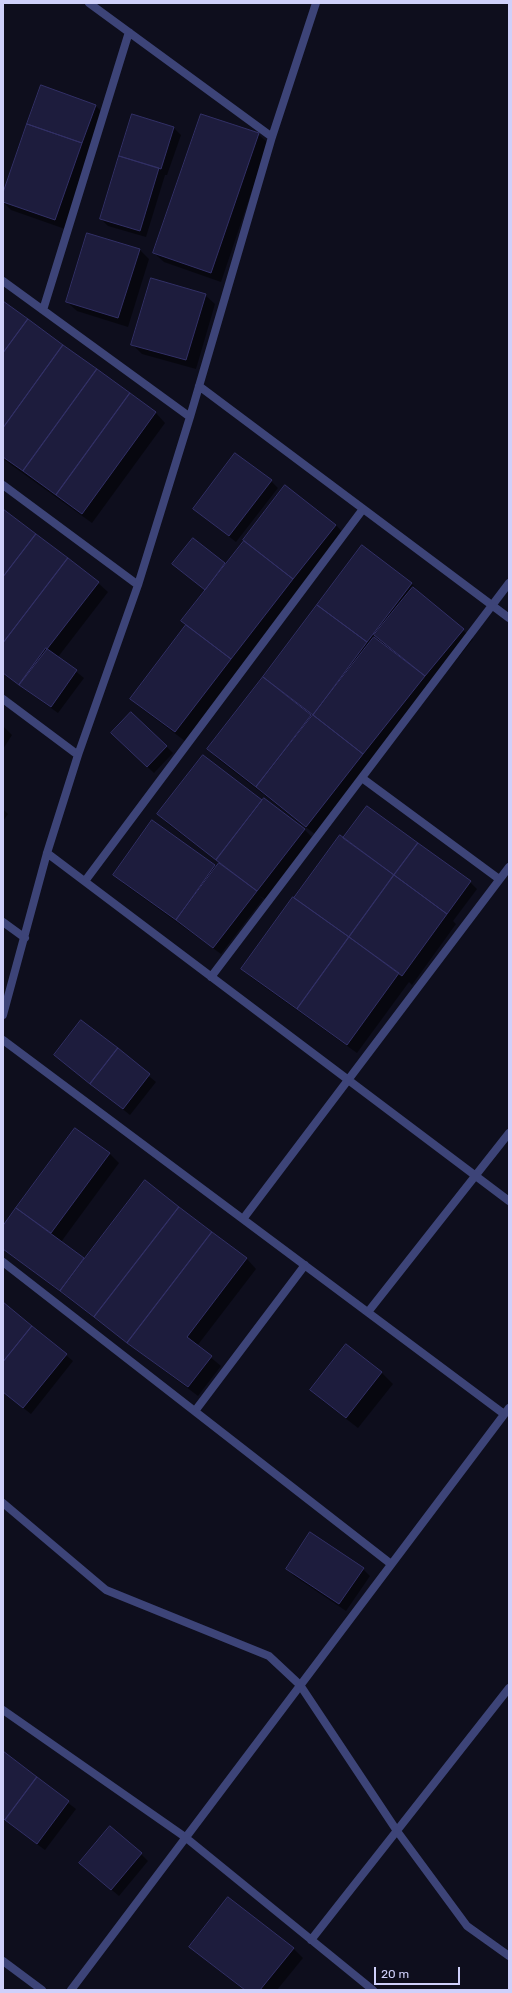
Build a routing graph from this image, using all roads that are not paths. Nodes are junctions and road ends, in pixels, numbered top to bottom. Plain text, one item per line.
1 (89, 3) edge
2 (316, 3) edge
3 (128, 32) junction
4 (272, 137) junction
5 (3, 280) edge
6 (43, 310) junction
7 (199, 386) junction
8 (190, 418) junction
9 (3, 485) edge
10 (363, 509) junction
11 (509, 583) edge
12 (138, 585) junction
13 (492, 606) junction
14 (509, 618) edge
15 (3, 699) edge
16 (78, 755) junction
17 (362, 778) junction
18 (47, 853) junction
19 (509, 867) edge
20 (499, 880) junction
21 (84, 881) junction
22 (3, 922) edge
23 (25, 938) junction
24 (211, 977) junction
25 (3, 1015) edge
26 (3, 1040) edge
27 (348, 1080) junction
28 (509, 1133) edge
29 (477, 1177) junction
30 (509, 1201) edge
31 (243, 1219) junction
32 (3, 1262) edge
33 (305, 1265) junction
34 (368, 1312) junction
35 (195, 1411) junction
36 (507, 1411) edge
37 (3, 1504) edge
38 (392, 1564) junction
39 (300, 1685) junction
40 (509, 1688) edge
41 (3, 1710) edge
42 (397, 1832) junction
43 (185, 1837) junction
44 (311, 1940) junction
45 (509, 1956) edge
46 (3, 1960) edge
47 (42, 1990) edge
48 (71, 1990) edge
49 (373, 1990) edge

1 - 3 street
2 - 4 street
3 - 4 street
3 - 6 street
4 - 7 street
5 - 6 street
6 - 8 street
7 - 8 street
7 - 10 street
8 - 12 street
9 - 12 street
10 - 13 street
10 - 21 street
11 - 13 street
12 - 16 street
13 - 14 street
13 - 17 street
15 - 16 street
16 - 18 street
17 - 20 street
17 - 24 street
18 - 21 street
18 - 23 street
19 - 20 street
20 - 27 street
21 - 24 street
22 - 23 street
23 - 25 street
24 - 27 street
26 - 31 street
27 - 29 street
27 - 31 street
28 - 29 street
29 - 30 street
29 - 34 street
31 - 33 street
32 - 35 street
33 - 34 street
33 - 35 street
34 - 36 street
35 - 38 street
36 - 38 street
37 - 39 street
38 - 39 street
39 - 42 street
39 - 43 street
40 - 42 street
41 - 43 street
42 - 44 street
42 - 45 street
43 - 44 street
43 - 48 street
44 - 49 street
46 - 47 street

